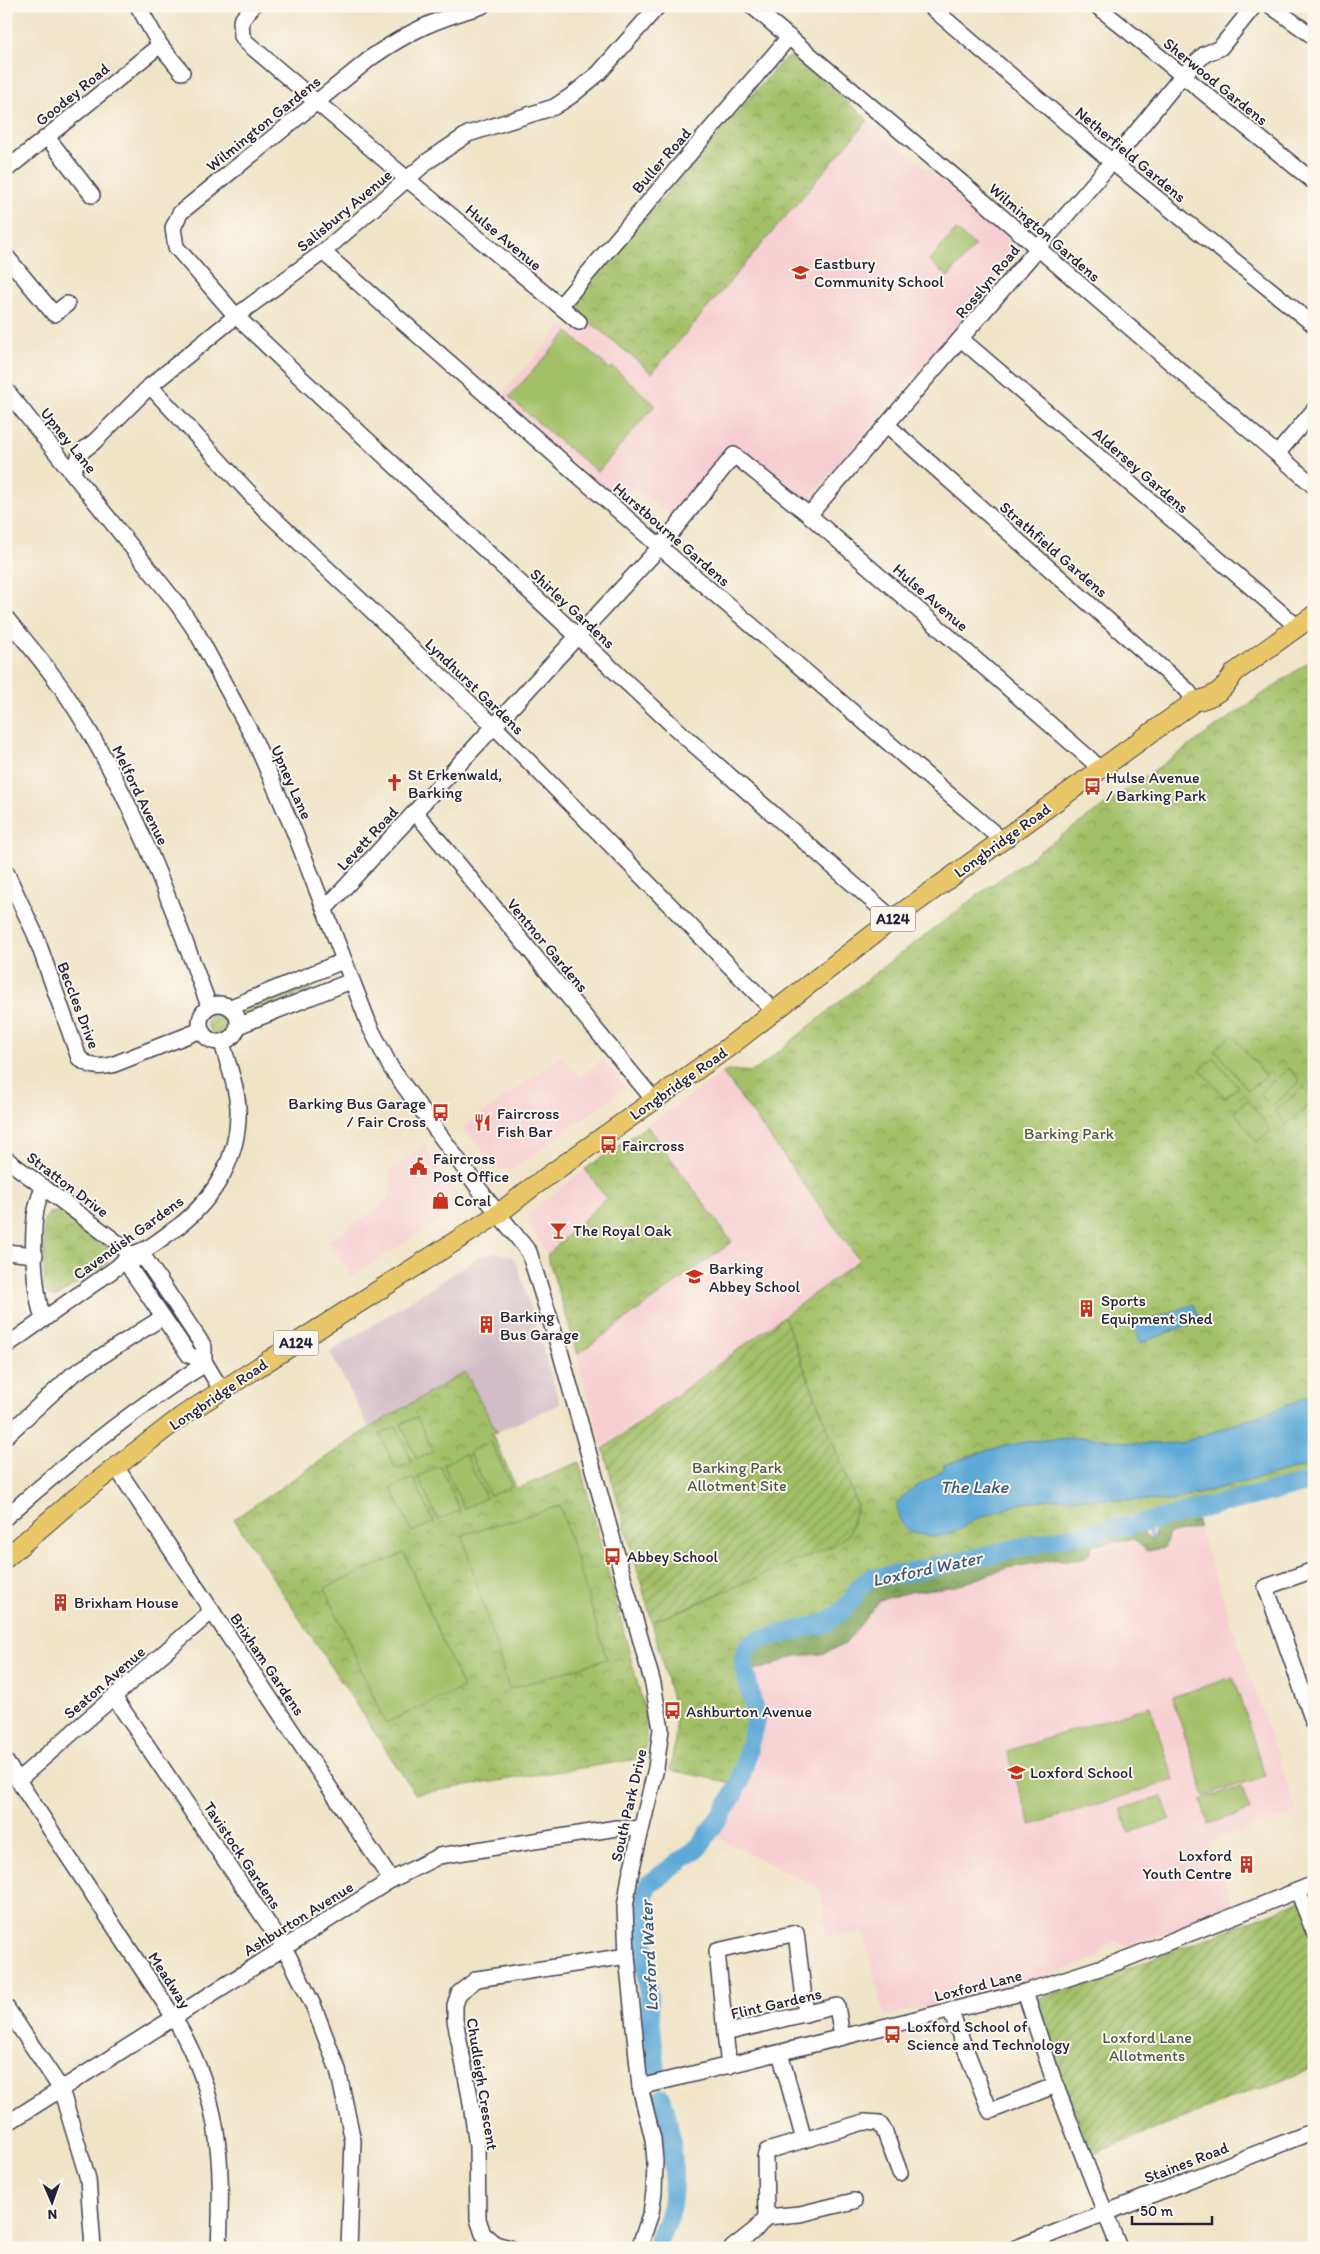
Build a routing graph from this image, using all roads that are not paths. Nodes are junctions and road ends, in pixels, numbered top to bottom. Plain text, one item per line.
1 (138, 6) edge
2 (253, 6) edge
3 (482, 6) edge
4 (658, 6) edge
5 (752, 6) edge
6 (930, 6) edge
7 (1097, 6) edge
8 (1254, 6) edge
9 (1271, 6) edge
10 (789, 37) junction
11 (1314, 37) edge
12 (160, 45) junction
13 (182, 72) dead end
14 (1182, 76) junction
15 (316, 102) junction
16 (47, 137) junction
17 (1112, 162) junction
18 (6, 170) edge
19 (407, 179) junction
20 (1314, 182) edge
21 (92, 195) dead end
22 (1037, 248) junction
23 (323, 252) junction
24 (6, 256) edge
25 (67, 304) dead end
26 (560, 306) junction
27 (236, 316) junction
28 (579, 322) dead end
29 (1314, 325) edge
30 (961, 339) junction
31 (150, 386) junction
32 (7, 392) edge
33 (1314, 410) edge
34 (887, 425) junction
35 (1277, 454) junction
36 (734, 455) joint
37 (73, 472) junction
38 (1314, 486) edge
39 (809, 515) junction
40 (660, 547) junction
41 (1314, 615) edge
42 (6, 618) edge
43 (1299, 628) junction
44 (576, 635) junction
45 (1196, 701) junction
46 (493, 725) junction
47 (1100, 770) junction
48 (415, 812) junction
49 (1002, 840) junction
50 (6, 872) edge
51 (10, 888) edge
52 (324, 909) junction
53 (893, 919) junction
54 (343, 961) junction
55 (351, 981) junction
56 (209, 1006) junction
57 (231, 1007) junction
58 (774, 1013) junction
59 (238, 1026) junction
60 (200, 1030) junction
61 (222, 1042) junction
62 (654, 1100) junction
63 (6, 1159) edge
64 (44, 1188) junction
65 (498, 1214) junction
66 (6, 1252) edge
67 (35, 1255) junction
68 (130, 1256) junction
69 (163, 1317) junction
70 (43, 1319) junction
71 (6, 1346) edge
72 (204, 1363) junction
73 (222, 1391) junction
74 (6, 1436) edge
75 (116, 1467) junction
76 (6, 1517) edge
77 (6, 1558) edge
78 (1314, 1573) edge
79 (212, 1611) junction
80 (114, 1697) junction
81 (1314, 1724) edge
82 (6, 1762) edge
83 (18, 1780) junction
84 (641, 1829) junction
85 (391, 1880) junction
86 (1314, 1884) edge
87 (1298, 1891) junction
88 (1314, 1932) edge
89 (284, 1947) junction
90 (627, 1956) junction
91 (1025, 1992) junction
92 (6, 2007) edge
93 (950, 2010) junction
94 (806, 2014) junction
95 (174, 2017) junction
96 (725, 2033) junction
97 (842, 2037) junction
98 (780, 2053) junction
99 (729, 2066) junction
100 (640, 2087) junction
101 (1046, 2089) dead end
102 (62, 2090) junction
103 (6, 2124) edge
104 (1314, 2131) edge
105 (804, 2140) junction
106 (900, 2173) dead end
107 (854, 2202) dead end
108 (1104, 2212) junction
109 (766, 2216) junction
110 (93, 2248) edge
111 (218, 2248) edge
112 (349, 2248) edge
113 (510, 2248) edge
114 (638, 2248) edge
115 (732, 2248) edge
116 (1016, 2248) edge
117 (1119, 2248) edge

1 - 12 street
2 - 15 street, Hulse Avenue
3 - 15 street, Wilmington Gardens
4 - 19 street, Salisbury Avenue
5 - 10 street, Wilmington Gardens
6 - 17 street, Netherfield Gardens
7 - 14 street, Sherwood Gardens
8 - 14 street, Rosslyn Road
9 - 11 street
10 - 22 street, Wilmington Gardens
10 - 26 street, Buller Road
12 - 13 street
12 - 16 street, Goodey Road
14 - 17 street, Rosslyn Road
14 - 20 street, Sherwood Gardens
15 - 19 street, Hulse Avenue
15 - 27 street, Wilmington Gardens
16 - 18 street, Goodey Road
16 - 21 street
17 - 22 street, Rosslyn Road
17 - 29 street, Netherfield Gardens
19 - 23 street, Salisbury Avenue
19 - 26 street, Hulse Avenue
22 - 30 street, Rosslyn Road
22 - 35 street, Wilmington Gardens
23 - 27 street, Salisbury Avenue
23 - 40 street, Hurstbourne Gardens
24 - 25 street
26 - 28 street, Hulse Avenue
27 - 31 street, Salisbury Avenue
27 - 44 street, Shirley Gardens
30 - 34 street, Rosslyn Road
30 - 43 street, Aldersey Gardens
31 - 37 street, Salisbury Avenue
31 - 46 street, Lyndhurst Gardens
32 - 37 street, Upney Lane
33 - 35 street
34 - 39 street, Rosslyn Road
34 - 45 street, Strathfield Gardens
35 - 38 street, Wilmington Gardens
36 - 39 street, Hulse Avenue
36 - 40 street, Levett Road
37 - 52 street, Upney Lane
39 - 47 street, Hulse Avenue
40 - 44 street, Levett Road
40 - 49 street, Hurstbourne Gardens
41 - 43 main road, Longbridge Road / A124
42 - 56 street, Melford Avenue
43 - 45 main road, Longbridge Road / A124
44 - 46 street, Levett Road
44 - 53 street, Shirley Gardens
45 - 47 main road, Longbridge Road / A124
46 - 48 street, Levett Road
46 - 58 street, Lyndhurst Gardens
47 - 49 main road, Longbridge Road / A124
48 - 52 street, Levett Road
48 - 62 street, Ventnor Gardens
49 - 53 main road, Longbridge Road / A124
50 - 51 street, Beccles Drive
51 - 60 street, Beccles Drive
52 - 54 street, Upney Lane
53 - 58 main road, Longbridge Road / A124
54 - 55 street, Upney Lane
54 - 57 street
55 - 59 street
55 - 65 street, Upney Lane
56 - 57 street
56 - 60 street
57 - 59 street
58 - 62 main road, Longbridge Road / A124
59 - 61 street
60 - 61 street
61 - 68 street, Cavendish Gardens
62 - 65 main road, Longbridge Road / A124
63 - 64 street, Stratton Drive
64 - 67 street
64 - 68 street, Stratton Drive
65 - 73 main road, Longbridge Road / A124
65 - 84 street, South Park Drive
66 - 67 street
67 - 70 street
68 - 69 street, Stratton Drive
68 - 70 street, Cavendish Gardens
68 - 72 street, Stratton Drive
69 - 72 street, Stratton Drive
69 - 74 street
70 - 71 street, Cavendish Gardens
72 - 73 street, Stratton Drive
72 - 76 street
73 - 75 main road, Longbridge Road / A124
75 - 77 main road, Longbridge Road / A124
75 - 79 street, Brixham Gardens
78 - 81 street
79 - 80 street, Seaton Avenue
79 - 85 street, Brixham Gardens
80 - 83 street, Seaton Avenue
80 - 89 street, Tavistock Gardens
82 - 83 street, Meadway
83 - 95 street, Meadway
84 - 85 street, Ashburton Avenue
84 - 90 street, South Park Drive
85 - 89 street, Ashburton Avenue
86 - 87 street, Loxford Lane
87 - 88 street
87 - 91 street, Loxford Lane
89 - 95 street, Ashburton Avenue
89 - 112 street, Tavistock Gardens
90 - 100 street, South Park Drive
90 - 113 street, Chudleigh Crescent
91 - 93 street, Loxford Lane
91 - 108 street
92 - 102 street
93 - 97 street, Loxford Lane
93 - 101 street
94 - 96 street, Flint Gardens
94 - 96 street
94 - 97 street, Flint Gardens
95 - 102 street, Ashburton Avenue
95 - 111 street, Meadway
96 - 99 street, Flint Gardens
97 - 98 street, Loxford Lane
98 - 99 street, Loxford Lane
98 - 105 street
99 - 100 street, Loxford Lane
100 - 114 street, South Park Drive
102 - 103 street, Ashburton Avenue
102 - 110 street
104 - 108 street, Staines Road
105 - 106 street
105 - 109 street
107 - 109 street
108 - 116 street, Staines Road
108 - 117 street
109 - 115 street

